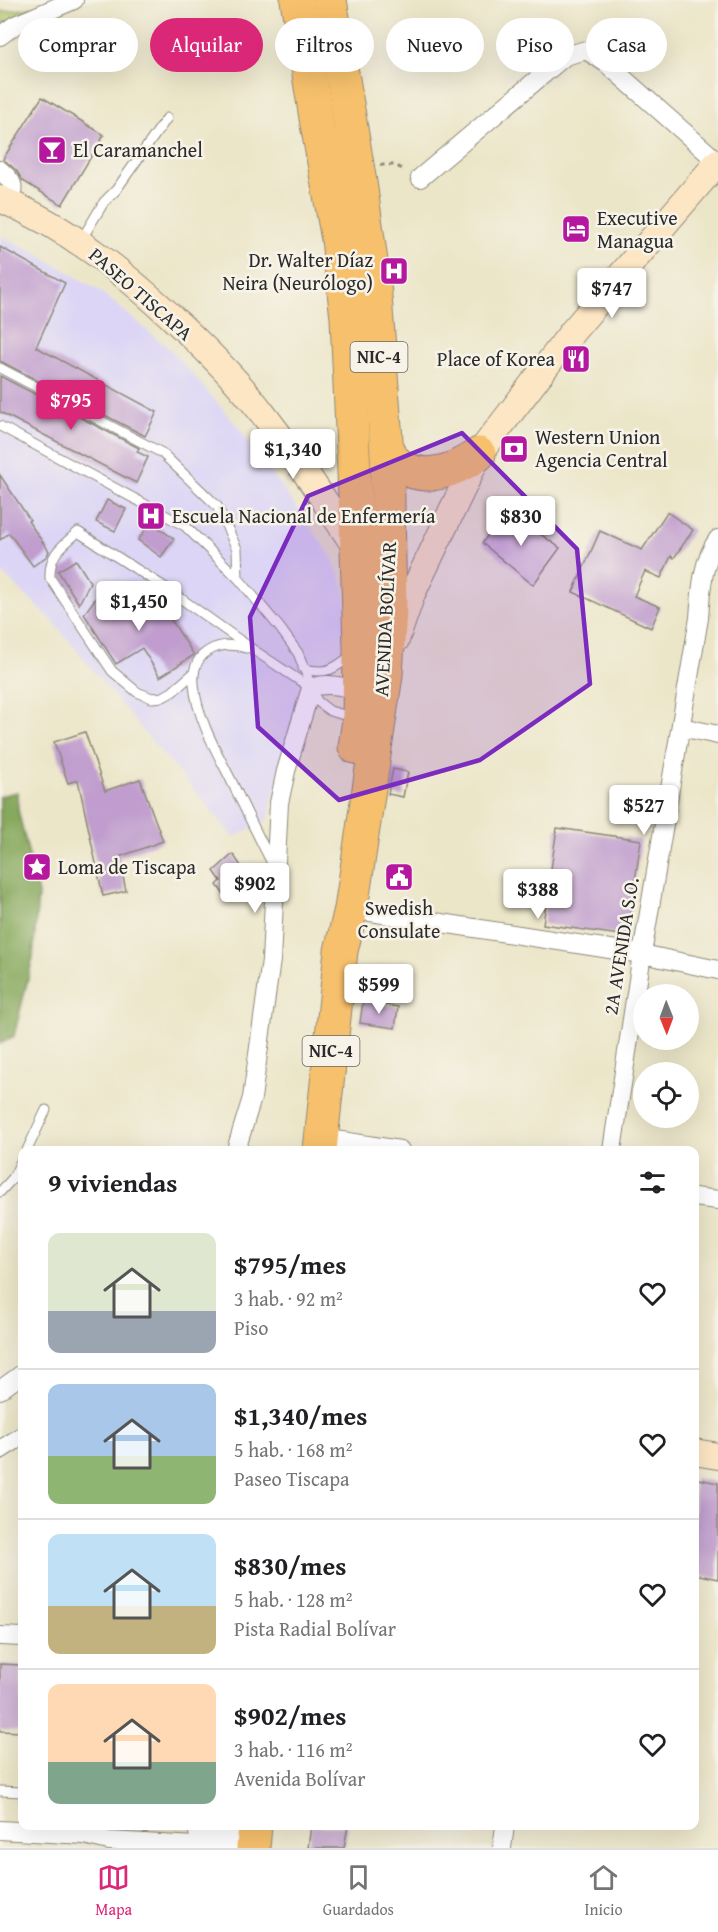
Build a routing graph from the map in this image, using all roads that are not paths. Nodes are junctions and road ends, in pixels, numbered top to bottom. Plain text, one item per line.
1 (74, 0) edge
2 (335, 7) edge
3 (295, 8) edge
4 (0, 36) edge
5 (166, 118) dead end
6 (718, 162) edge
7 (1, 170) edge
8 (420, 178) road end
9 (5, 201) edge
10 (80, 242) junction
11 (0, 368) edge
12 (0, 426) edge
13 (387, 453) junction
14 (479, 454) junction
15 (357, 533) junction
16 (718, 539) edge
17 (238, 578) junction
18 (252, 649) junction
19 (360, 649) junction
20 (303, 668) junction
21 (194, 673) junction
22 (311, 688) junction
23 (372, 695) junction
24 (681, 727) junction
25 (718, 735) edge
26 (342, 855) junction
27 (275, 869) junction
28 (351, 909) junction
29 (341, 951) junction
30 (642, 954) junction
31 (718, 970) edge
32 (46, 1110) dead end
33 (321, 1144) edge
34 (29, 1146) edge
35 (237, 1146) edge
36 (347, 1146) edge
37 (613, 1146) edge
38 (18, 1167) edge
39 (0, 1192) edge
40 (699, 1198) edge
41 (718, 1200) edge
42 (18, 1377) edge
43 (0, 1390) edge
44 (18, 1439) edge
45 (0, 1450) edge
46 (699, 1453) edge
47 (718, 1456) edge
48 (0, 1636) edge
49 (18, 1637) edge
50 (0, 1791) edge
51 (18, 1792) edge
52 (0, 1830) edge
53 (100, 1830) edge
54 (133, 1830) edge
55 (504, 1830) edge
56 (84, 1835) junction
57 (248, 1839) edge
58 (207, 1847) edge
59 (502, 1848) edge

1 - 4 street
2 - 13 highway, AVENIDA BOLÍVAR / NIC-4
3 - 15 highway, AVENIDA BOLÍVAR / NIC-4
5 - 10 lane
6 - 8 street
6 - 14 street
7 - 9 street
9 - 10 street, PASEO TISCAPA
10 - 15 street, PASEO TISCAPA
11 - 17 lane
12 - 17 lane
13 - 14 highway
13 - 23 highway, AVENIDA BOLÍVAR / NIC-4
14 - 23 street
15 - 19 highway, AVENIDA BOLÍVAR / NIC-4
16 - 24 street, 2A AVENIDA S.O.
17 - 20 lane
18 - 21 lane
18 - 21 lane
18 - 22 lane
19 - 20 lane
19 - 23 highway, AVENIDA BOLÍVAR / NIC-4
20 - 22 lane
21 - 27 lane
22 - 23 street
22 - 23 lane
22 - 27 street
23 - 26 highway, AVENIDA BOLÍVAR / NIC-4
23 - 28 highway, AVENIDA BOLÍVAR / NIC-4
24 - 25 street
24 - 30 street, 2A AVENIDA S.O.
26 - 28 highway
26 - 29 highway, AVENIDA BOLÍVAR / NIC-4
27 - 35 street
28 - 29 highway, AVENIDA BOLÍVAR / NIC-4
28 - 30 street
29 - 33 highway, AVENIDA BOLÍVAR / NIC-4
30 - 31 street
30 - 37 street, 2A AVENIDA S.O.
32 - 34 lane
33 - 36 street
38 - 39 lane
40 - 41 street
42 - 43 street
44 - 45 street
46 - 47 street
48 - 49 street
50 - 51 lane
52 - 56 street
53 - 56 street
54 - 57 street
55 - 59 street
56 - 58 street
57 - 58 street

